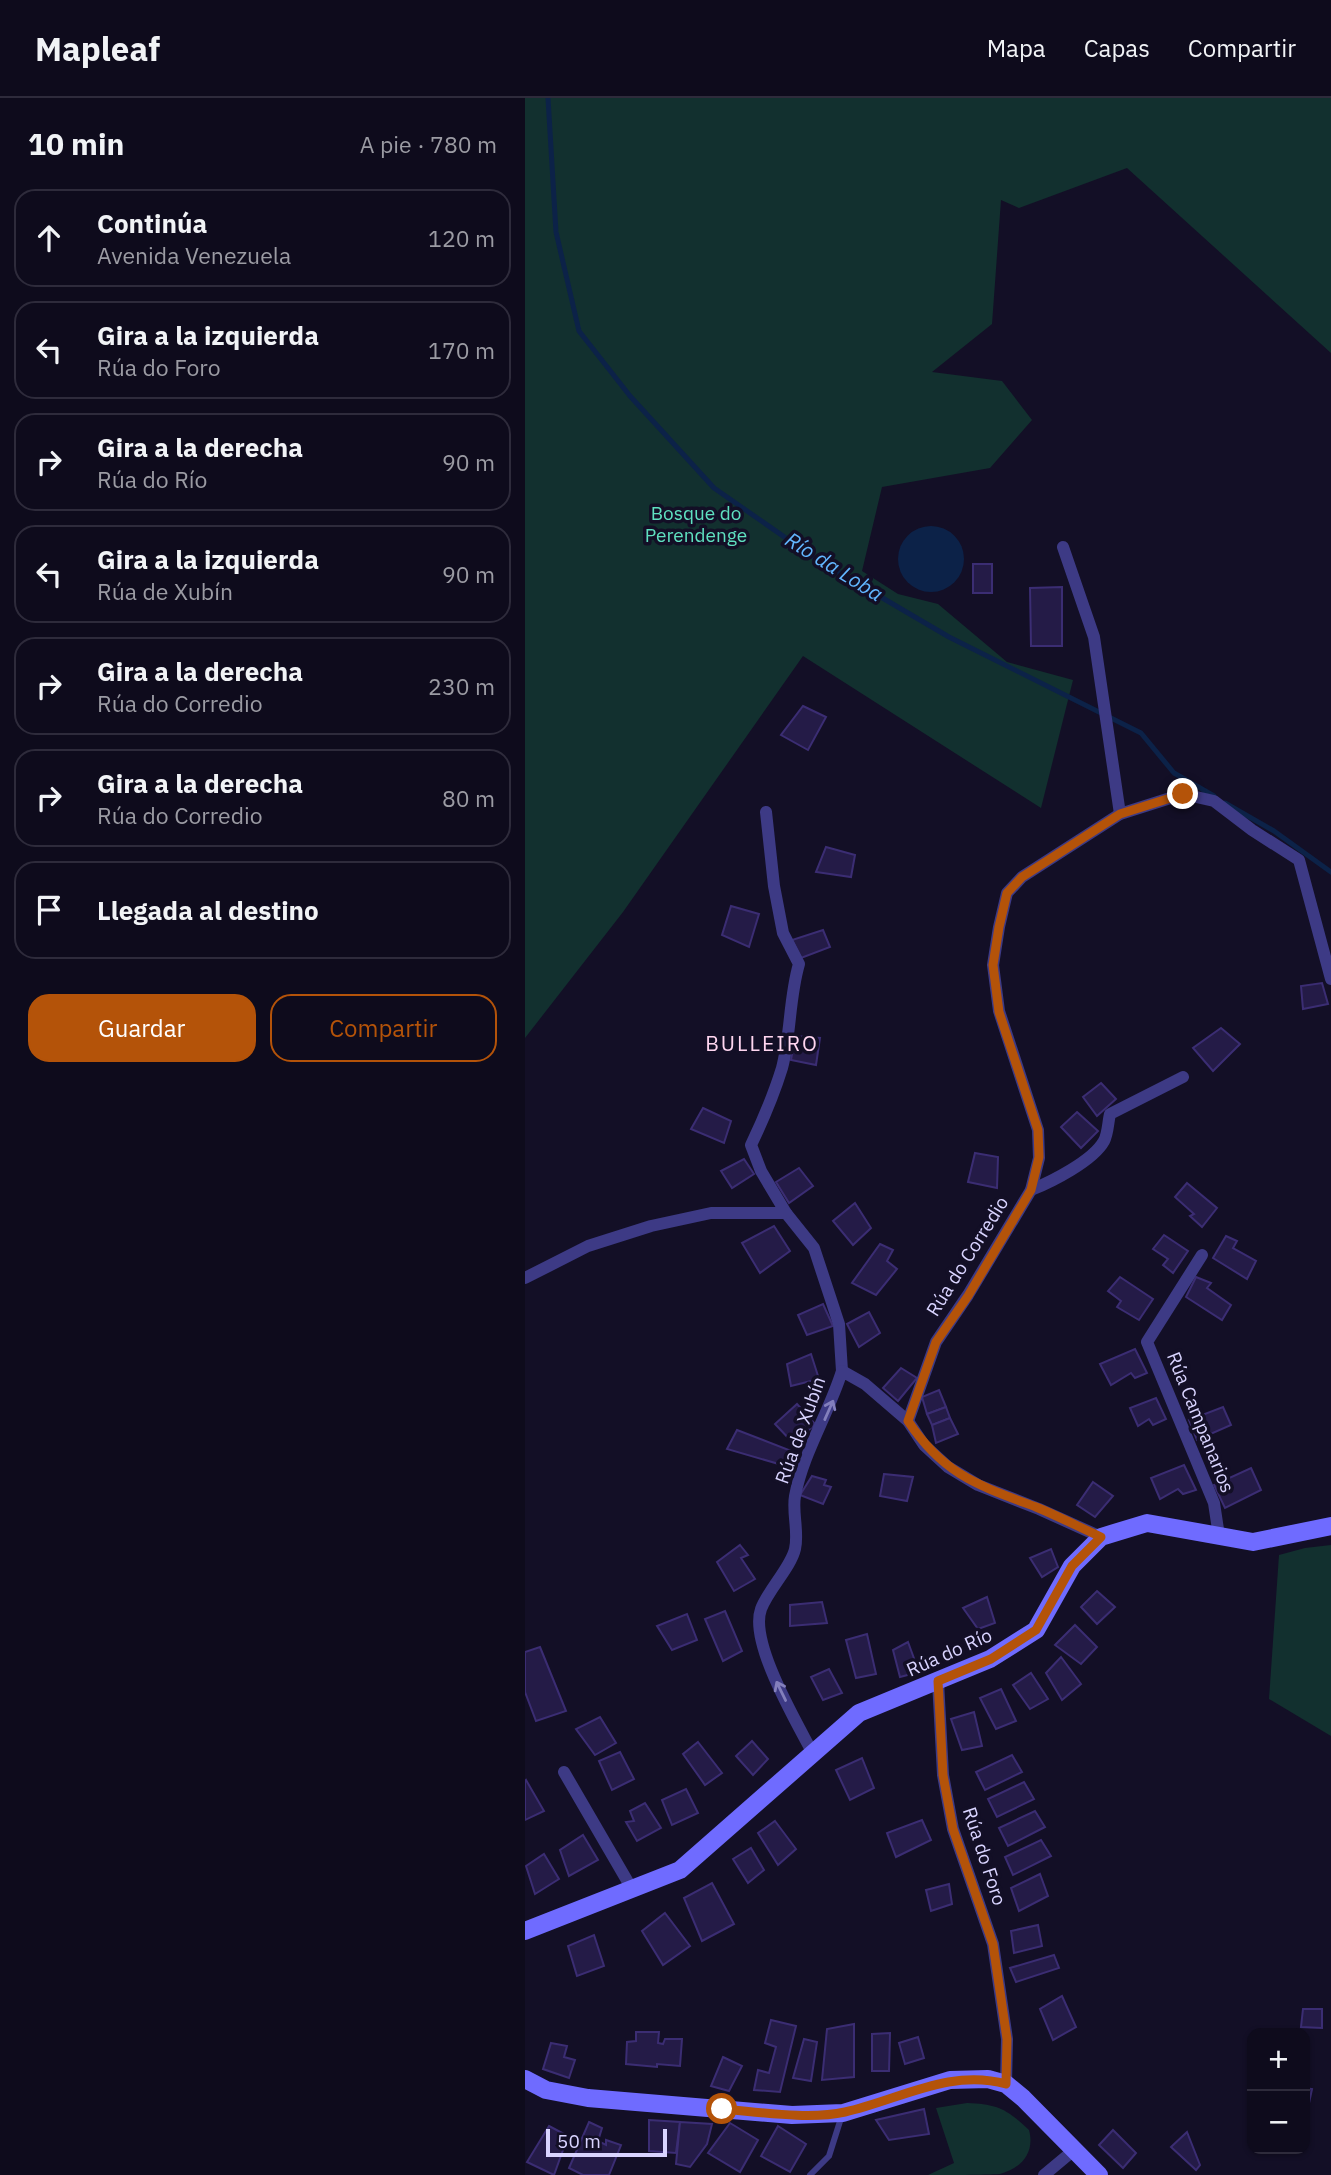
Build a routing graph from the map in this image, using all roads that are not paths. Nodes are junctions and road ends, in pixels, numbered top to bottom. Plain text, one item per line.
1 (1063, 547) dead end
2 (767, 812) dead end
3 (1120, 814) junction
4 (1331, 979) edge
5 (1183, 1077) dead end
6 (1031, 1190) junction
7 (786, 1213) junction
8 (1202, 1255) dead end
9 (525, 1278) edge
10 (842, 1371) junction
11 (908, 1421) junction
12 (1331, 1527) edge
13 (1219, 1536) junction
14 (1101, 1537) junction
15 (938, 1681) junction
16 (812, 1752) junction
17 (564, 1772) dead end
18 (632, 1889) junction
19 (525, 1931) edge
20 (525, 2079) edge
21 (1006, 2084) junction
22 (843, 2113) junction
23 (1074, 2150) junction
24 (810, 2175) edge
25 (1044, 2175) edge
26 (1099, 2175) edge

1 - 3 street
2 - 7 street
3 - 4 street, Rúa do Corredio
3 - 6 street, Rúa do Corredio
5 - 6 street, Rúa do Corredio
6 - 11 street, Rúa do Corredio
7 - 9 street
7 - 10 street
8 - 13 street, Rúa Campanarios
10 - 11 street, Rúa de Xubín
16 -> 10 street, Rúa de Xubín
11 - 14 street, Rúa de Xubín
12 - 13 street, Rúa do Río
13 - 14 street, Rúa do Río
14 - 15 street, Rúa do Río
15 - 16 street, Rúa do Río
15 - 21 street, Rúa do Foro
16 - 18 street, Rúa do Río
17 - 18 street
18 - 19 street, Rúa do Río
20 - 22 street
21 - 22 street
21 - 23 street
22 - 24 lane
23 - 25 street
23 - 26 street

